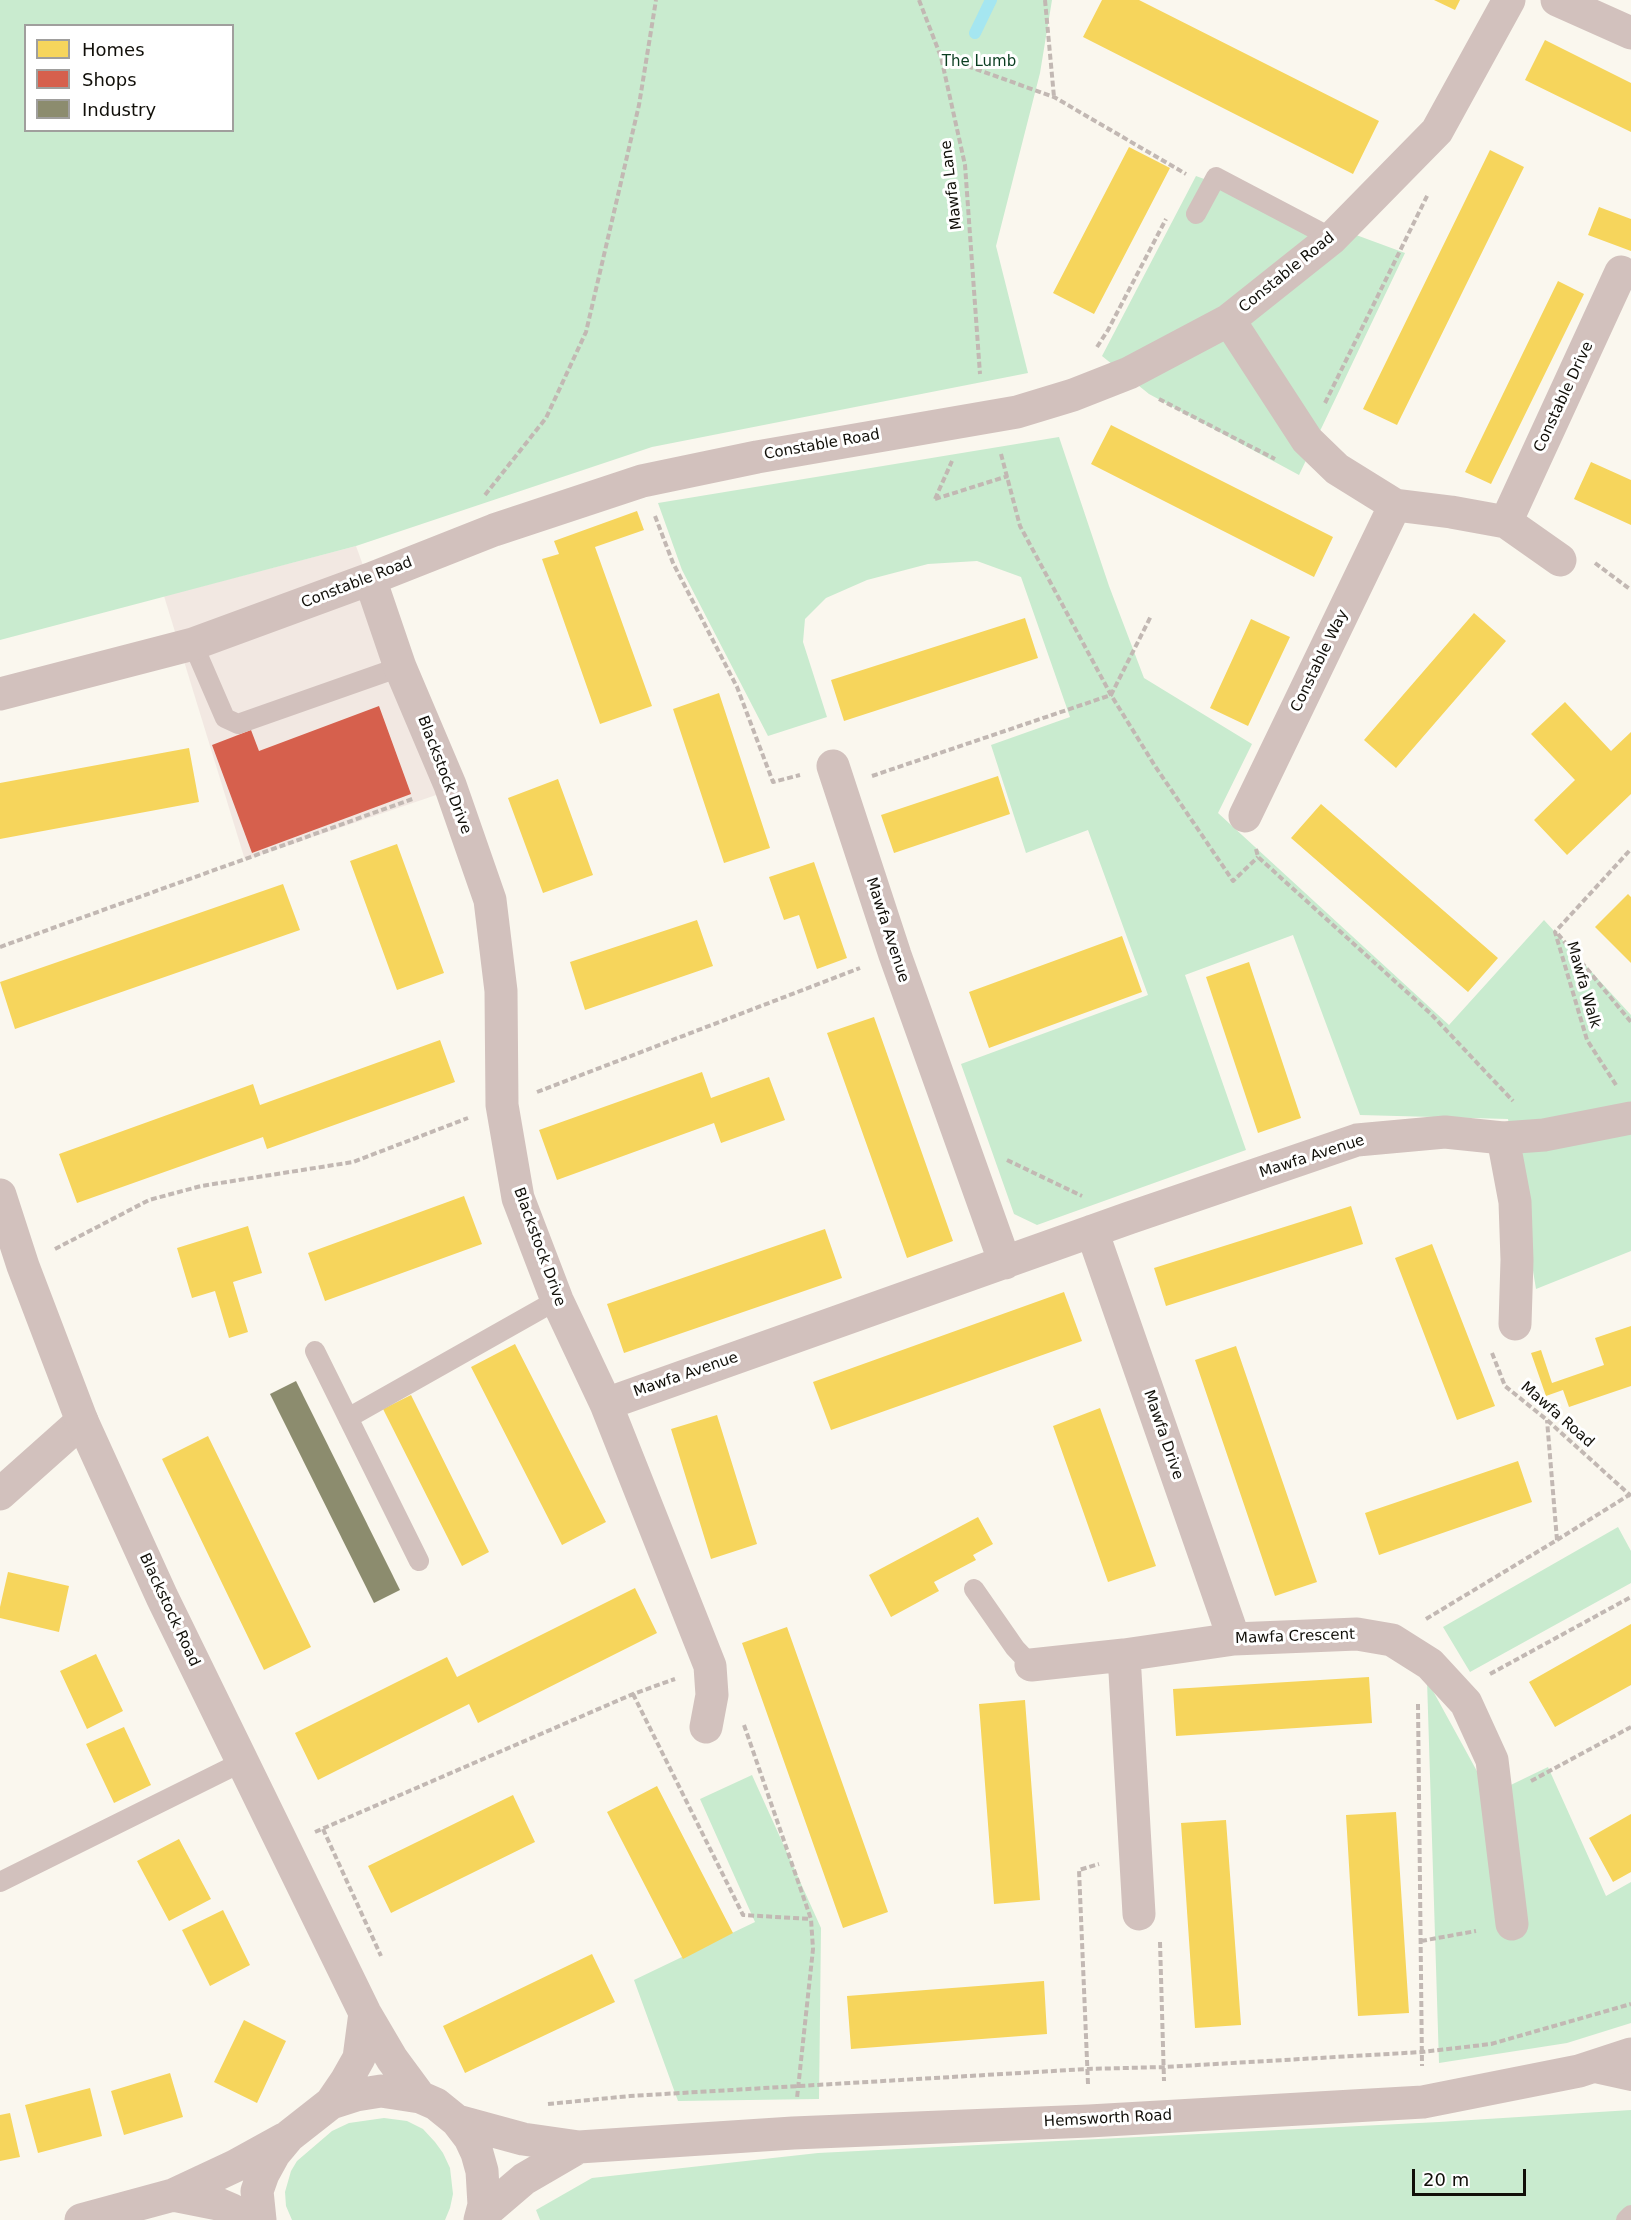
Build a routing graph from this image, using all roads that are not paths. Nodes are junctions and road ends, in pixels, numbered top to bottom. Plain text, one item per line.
1 (1509, 0) edge
2 (1557, 0) edge
3 (1631, 33) edge
4 (1196, 214) dead end
5 (1332, 238) junction
6 (1621, 272) dead end
7 (1230, 320) junction
8 (1395, 505) junction
9 (1506, 522) junction
10 (1560, 560) dead end
11 (370, 579) junction
12 (193, 644) junction
13 (400, 667) junction
14 (0, 694) edge
15 (837, 777) road end
16 (1245, 816) road end
17 (1631, 1118) edge
18 (1503, 1138) junction
19 (0, 1195) edge
20 (1092, 1231) junction
21 (1005, 1263) junction
22 (556, 1300) junction
23 (1515, 1324) road end
24 (315, 1351) dead end
25 (606, 1404) junction
26 (348, 1418) junction
27 (82, 1421) junction
28 (0, 1494) edge
29 (419, 1561) dead end
30 (974, 1589) dead end
31 (1234, 1639) junction
32 (1124, 1655) junction
33 (1031, 1665) joint
34 (706, 1727) dead end
35 (242, 1762) junction
36 (0, 1882) edge
37 (1138, 1914) road end
38 (1512, 1924) road end
39 (365, 2013) junction
40 (1631, 2054) edge
41 (1582, 2070) junction
42 (1631, 2081) edge
43 (420, 2097) junction
44 (331, 2103) junction
45 (457, 2121) junction
46 (289, 2136) junction
47 (579, 2147) junction
48 (173, 2195) junction
49 (1631, 2215) edge
50 (481, 2217) edge
51 (81, 2220) edge
52 (245, 2220) edge
53 (260, 2220) edge
54 (1626, 2220) edge

1 - 5 street, Constable Road
2 - 3 street
4 - 5 lane
5 - 7 street, Constable Road
6 - 9 street, Constable Drive
7 - 8 street
7 - 11 street, Constable Road
8 - 9 street
8 - 16 street, Constable Way
9 - 10 street
11 - 12 street, Constable Road
11 - 13 street, Blackstock Drive
12 - 13 lane
12 - 14 street, Constable Road
13 - 22 street, Blackstock Drive
15 - 21 street, Mawfa Avenue
17 - 18 street, Mawfa Avenue
18 - 20 street, Mawfa Avenue
18 - 23 street
19 - 27 street, Blackstock Road
20 - 21 street, Mawfa Avenue
20 - 31 street, Mawfa Drive
21 - 25 street, Mawfa Avenue
22 - 25 street, Blackstock Drive
22 - 26 lane
24 - 26 lane
25 - 34 street, Blackstock Drive
26 - 29 lane
27 - 28 street
27 - 35 street, Blackstock Road
30 - 33 lane
31 - 32 street, Mawfa Crescent
31 - 38 street, Mawfa Crescent
32 - 33 street, Mawfa Crescent
32 - 37 street
35 - 36 lane
35 - 39 street, Blackstock Road
39 - 43 street, Blackstock Road
39 - 44 street
40 - 41 street, Hemsworth Road
41 - 42 lane
41 - 47 street, Hemsworth Road
43 - 44 street
43 - 45 street
44 - 46 street
45 - 47 street, Hemsworth Road
45 - 50 street
46 - 48 street
46 - 53 street
47 - 50 street, Hemsworth Road
48 - 51 street
48 - 52 street
49 - 54 lane

